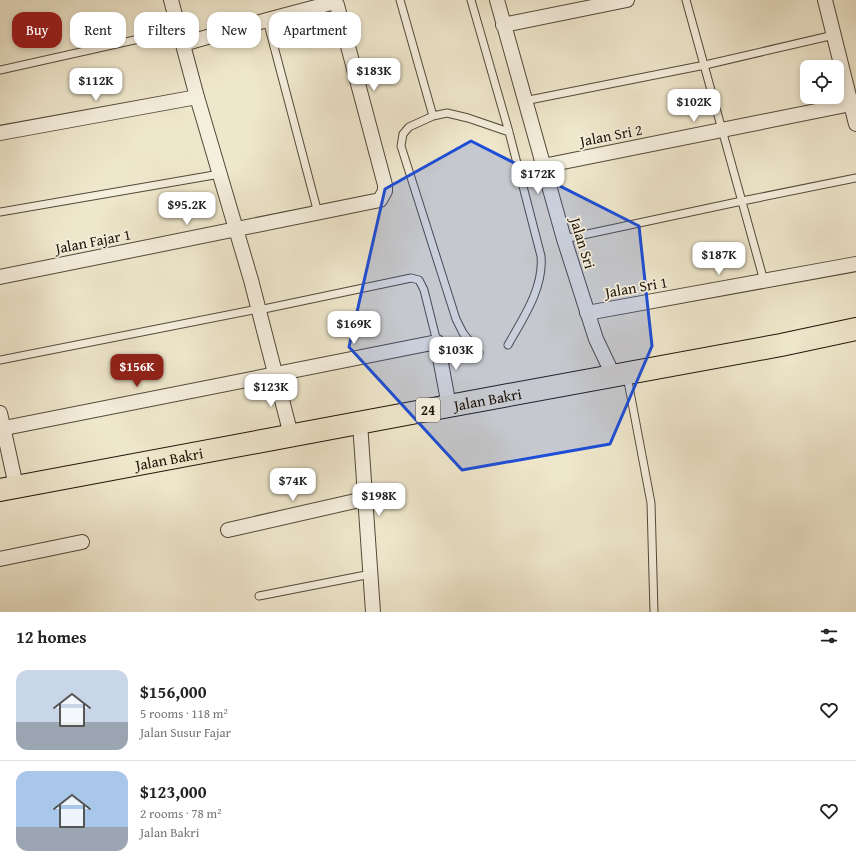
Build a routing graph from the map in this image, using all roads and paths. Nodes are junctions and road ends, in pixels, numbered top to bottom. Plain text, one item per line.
1 (171, 0) edge
2 (400, 0) edge
3 (471, 0) edge
4 (497, 0) edge
5 (627, 0) edge
6 (686, 0) edge
7 (825, 0) edge
8 (174, 12) edge
9 (267, 20) junction
10 (503, 25) junction
11 (834, 35) junction
12 (199, 39) edge
13 (134, 40) edge
14 (184, 48) edge
15 (705, 65) junction
16 (0, 70) edge
17 (197, 97) junction
18 (524, 101) junction
19 (850, 104) junction
20 (433, 116) junction
21 (856, 124) edge
22 (723, 130) junction
23 (509, 132) junction
24 (0, 133) edge
25 (543, 166) junction
26 (220, 174) junction
27 (856, 178) edge
28 (742, 200) junction
29 (0, 212) edge
30 (318, 213) junction
31 (236, 229) junction
32 (564, 239) junction
33 (856, 264) edge
34 (0, 277) edge
35 (764, 281) junction
36 (258, 309) junction
37 (587, 313) junction
38 (856, 329) edge
39 (437, 342) junction
40 (508, 345) dead end
41 (479, 353) dead end
42 (0, 360) edge
43 (275, 374) junction
44 (620, 375) junction
45 (449, 406) junction
46 (0, 414) edge
47 (360, 423) junction
48 (2, 428) edge
49 (291, 435) junction
50 (8, 488) edge
51 (364, 499) junction
52 (228, 530) dead end
53 (82, 542) dead end
54 (0, 559) edge
55 (371, 574) junction
56 (259, 596) dead end
57 (373, 612) edge
58 (654, 612) edge

1 - 8 street
2 - 20 lane
3 - 23 lane
4 - 10 street, Jalan Sri
5 - 10 street
6 - 15 lane
7 - 11 street
9 - 12 street
9 - 30 lane
9 - 30 street, Jalan Fajar 1
10 - 18 street, Jalan Sri
11 - 15 lane
11 - 19 street
13 - 16 lane
14 - 17 street
15 - 18 lane
15 - 22 lane
17 - 24 street
17 - 26 street
18 - 25 street, Jalan Sri
19 - 21 street
19 - 22 street, Jalan Sri 2
20 - 23 lane
20 - 41 lane
22 - 25 street, Jalan Sri 2
22 - 28 lane
23 - 40 lane
25 - 32 street, Jalan Sri
26 - 29 lane
26 - 31 street
27 - 28 lane
28 - 32 lane
28 - 35 lane
30 - 31 street, Jalan Fajar 1
31 - 34 street, Jalan Fajar 1
31 - 36 street
32 - 37 street, Jalan Sri
33 - 35 street, Jalan Sri 1
35 - 37 street, Jalan Sri 1
36 - 39 lane
36 - 42 lane
36 - 43 street
37 - 44 street, Jalan Sri
38 - 44 main road, Jalan Bakri / 24
39 - 43 street
39 - 45 street
43 - 48 street
43 - 49 street
44 - 45 main road, Jalan Bakri / 24
44 - 58 lane
45 - 47 main road, Jalan Bakri / 24
46 - 48 street
47 - 49 main road, Jalan Bakri / 24
47 - 51 street
48 - 50 street
49 - 50 main road, Jalan Bakri / 24
51 - 52 street
51 - 55 street
53 - 54 street
55 - 56 lane
55 - 57 street

